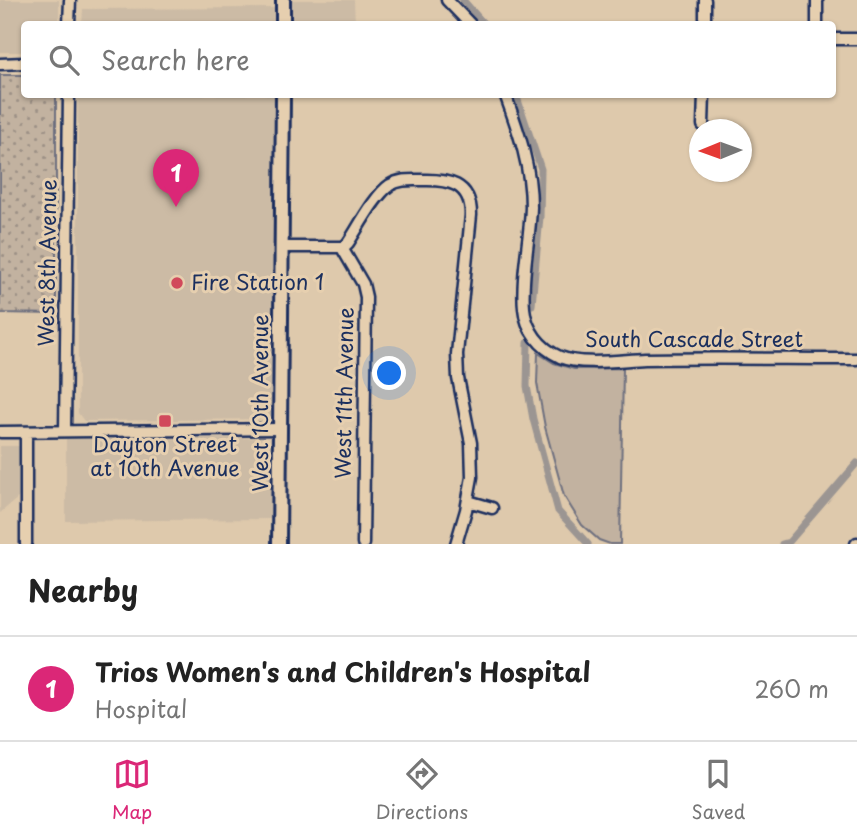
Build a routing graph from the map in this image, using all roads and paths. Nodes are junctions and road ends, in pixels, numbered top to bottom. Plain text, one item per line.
1 (70, 0) edge
2 (284, 0) edge
3 (447, 0) edge
4 (705, 0) edge
5 (817, 0) edge
6 (69, 21) edge
7 (283, 21) edge
8 (467, 21) edge
9 (705, 21) edge
10 (817, 21) edge
11 (836, 39) edge
12 (857, 39) edge
13 (21, 63) edge
14 (0, 64) edge
15 (69, 98) edge
16 (283, 98) edge
17 (506, 98) edge
18 (704, 98) edge
19 (703, 119) edge
20 (281, 247) junction
21 (342, 247) junction
22 (857, 359) edge
23 (280, 429) junction
24 (65, 431) junction
25 (0, 432) edge
26 (26, 432) junction
27 (468, 502) junction
28 (492, 508) dead end
29 (26, 544) edge
30 (279, 544) edge
31 (363, 544) edge
32 (456, 544) edge

1 - 6 street
2 - 7 main road
3 - 8 street
4 - 9 street
5 - 10 street
11 - 12 street
13 - 14 street
15 - 24 street, West 8th Avenue
16 - 20 main road, West 10th Avenue
17 - 22 street, South Cascade Street
18 - 19 street
20 - 21 street
20 - 23 main road, West 10th Avenue
21 - 27 street
21 - 31 street, West 11th Avenue
23 - 24 street
23 - 30 main road, West 10th Avenue
24 - 26 street
25 - 26 street
26 - 29 street
27 - 28 street
27 - 32 street

